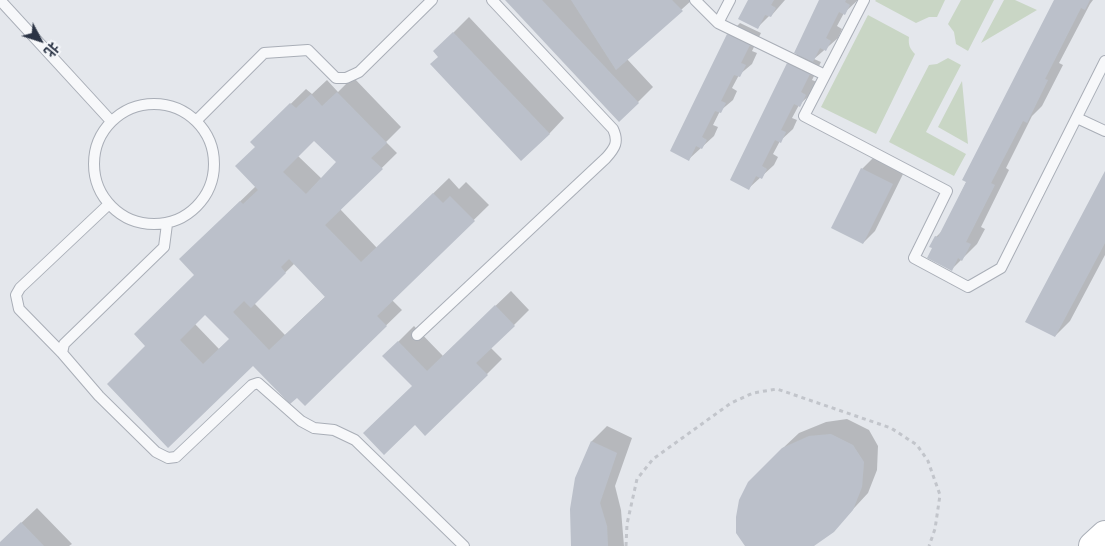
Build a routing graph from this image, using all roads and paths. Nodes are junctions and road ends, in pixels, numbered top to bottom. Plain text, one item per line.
1 (0, 0) edge
2 (432, 0) edge
3 (492, 0) edge
4 (695, 0) edge
5 (730, 0) edge
6 (864, 0) edge
7 (718, 23) junction
8 (1105, 61) edge
9 (825, 75) junction
10 (1077, 118) junction
11 (111, 121) junction
12 (196, 121) junction
13 (1105, 131) edge
14 (108, 205) junction
15 (167, 224) junction
16 (417, 335) dead end
17 (62, 353) junction
18 (1105, 535) edge
19 (464, 546) edge
20 (626, 546) edge
21 (929, 546) edge
22 (1093, 546) edge

1 - 11 lane
2 - 12 lane
3 - 16 lane
4 - 7 lane
5 - 7 lane
6 - 9 lane
7 - 9 lane
8 - 10 lane
9 - 10 lane
10 - 13 lane
11 - 12 lane
11 - 14 lane
12 - 15 lane
14 - 15 lane
14 - 17 lane
15 - 17 lane
17 - 19 lane
18 - 22 main road
20 - 21 path

